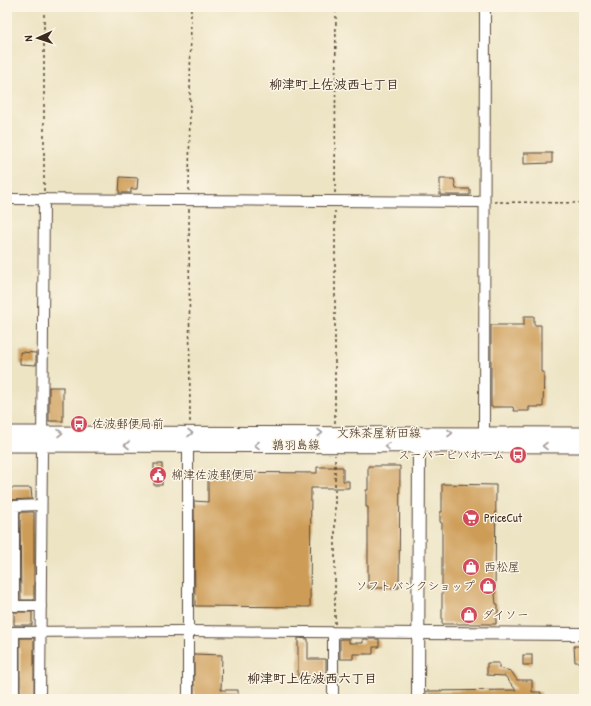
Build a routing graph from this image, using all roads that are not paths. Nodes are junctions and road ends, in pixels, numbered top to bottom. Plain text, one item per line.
1 (485, 7) edge
2 (7, 199) edge
3 (44, 199) junction
4 (484, 202) junction
5 (7, 433) edge
6 (484, 434) junction
7 (584, 434) edge
8 (189, 438) junction
9 (42, 439) junction
10 (335, 439) junction
11 (7, 445) edge
12 (419, 446) junction
13 (584, 446) edge
14 (41, 505) junction
15 (40, 606) junction
16 (188, 631) junction
17 (11, 632) edge
18 (40, 632) junction
19 (333, 633) junction
20 (418, 634) junction
21 (584, 634) edge
22 (14, 699) edge
23 (40, 699) edge
24 (188, 699) edge
25 (333, 699) edge
26 (418, 699) edge

1 - 4 street
2 - 3 street
3 - 4 street
3 - 9 street
4 - 6 street
5 - 9 main road
6 - 7 main road, 文殊茶屋新田線
10 -> 6 main road, 文殊茶屋新田線
8 - 9 main road, 鶉羽島線
8 - 10 main road, 鶉羽島線
8 - 16 street
9 - 11 main road, 鶉羽島線
9 - 14 street
12 -> 10 main road, 鶉羽島線
13 -> 12 main road, 鶉羽島線
12 - 20 street
14 - 15 street
14 - 15 street
15 - 18 street
16 - 18 street
16 - 19 street
16 - 24 street
17 - 18 street
17 - 22 street
18 - 23 street
19 - 20 street
19 - 25 street
20 - 21 street
20 - 26 street

